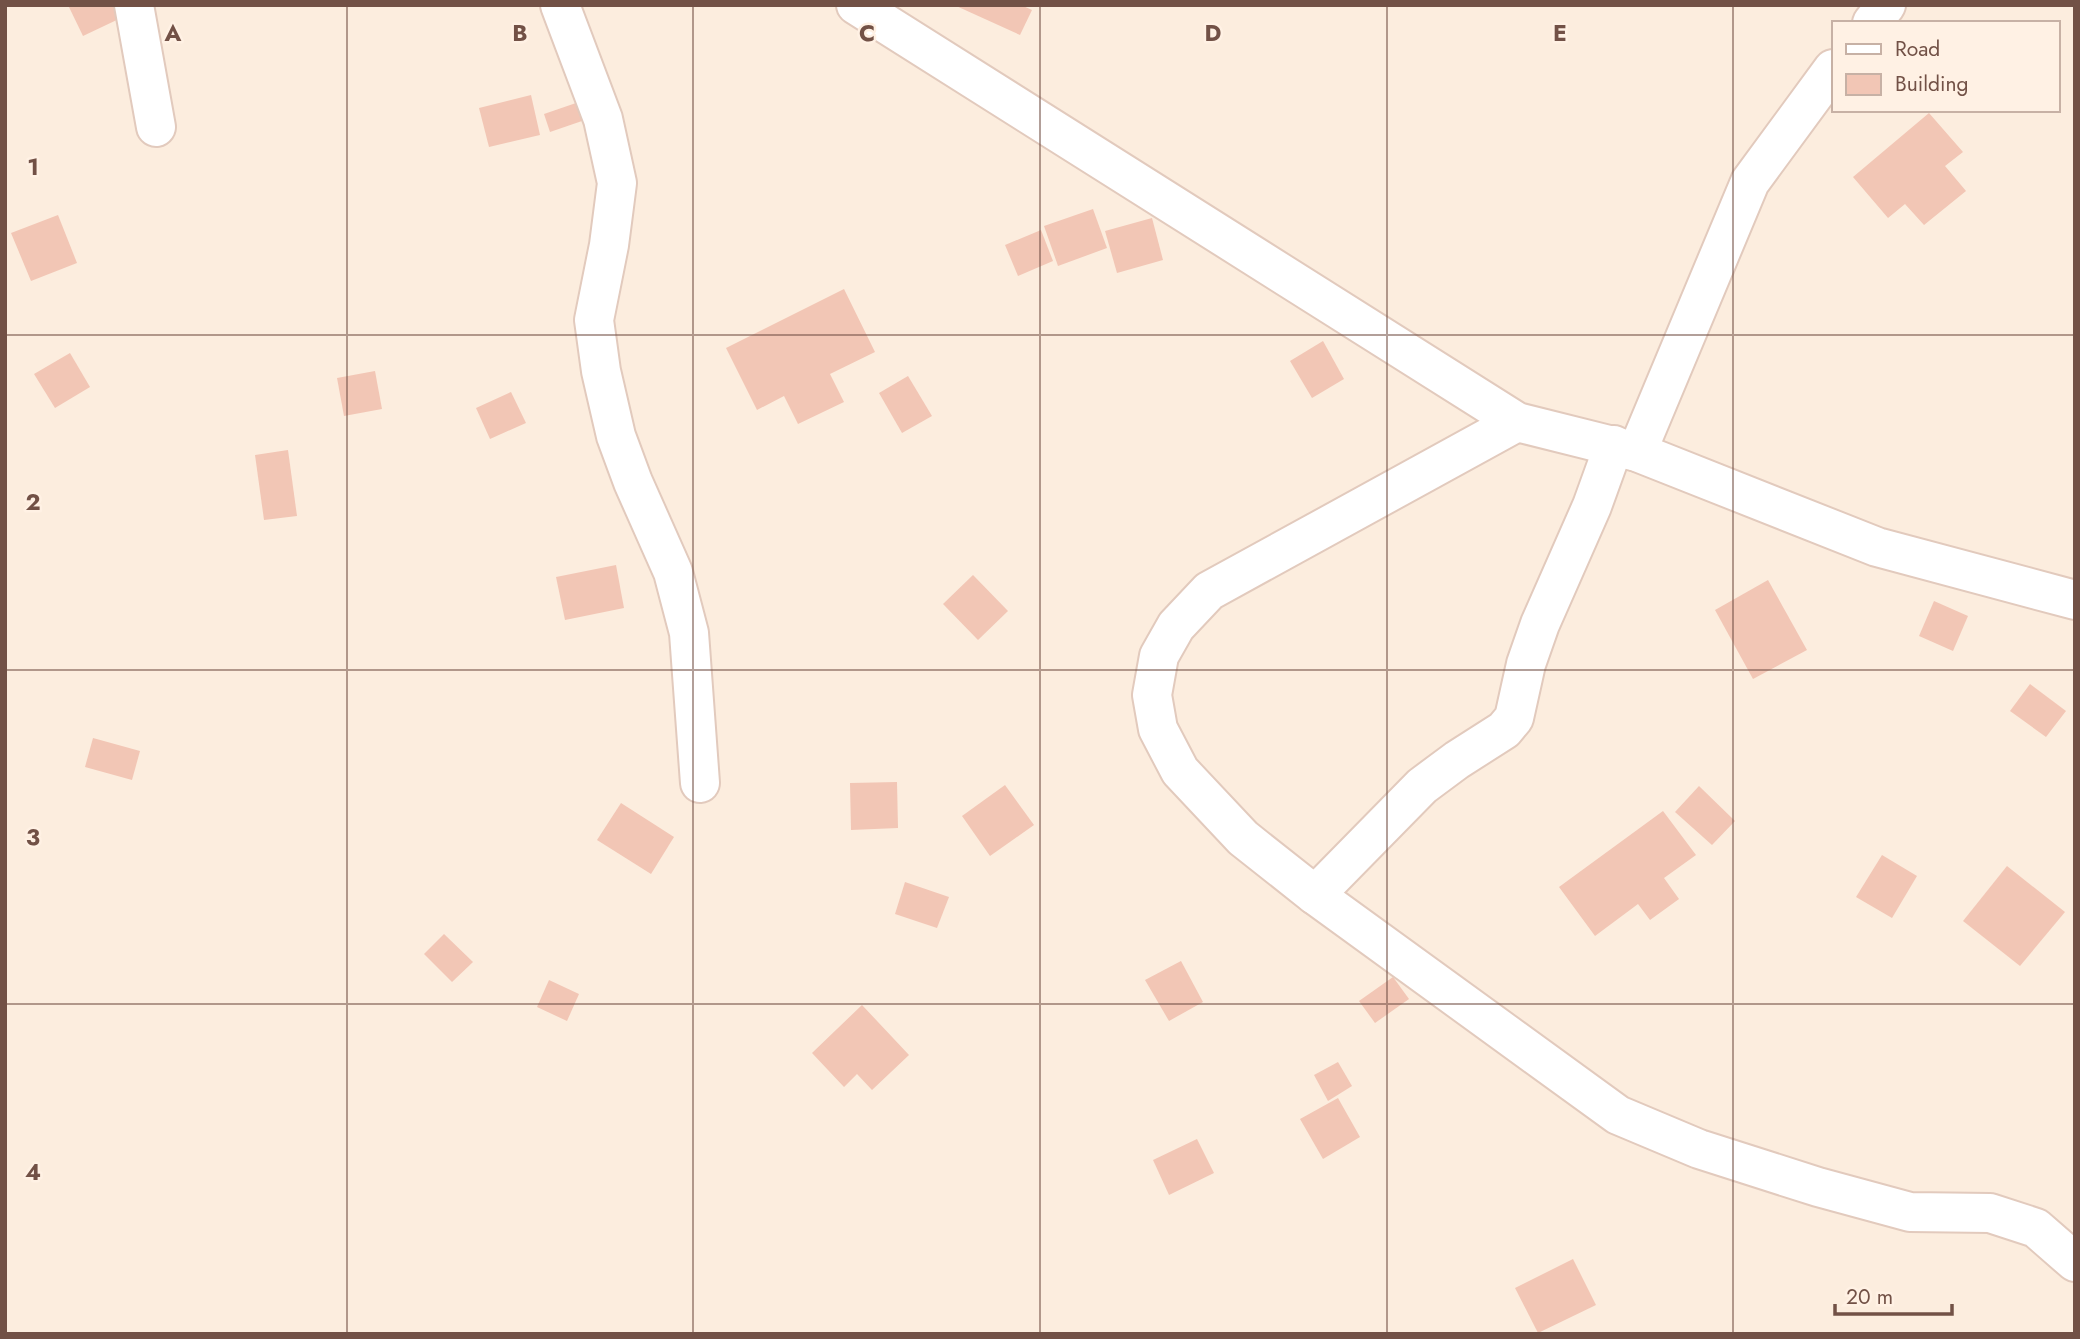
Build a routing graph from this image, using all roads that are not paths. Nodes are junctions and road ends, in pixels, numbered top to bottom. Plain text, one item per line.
1 (134, 5) edge
2 (560, 5) edge
3 (856, 5) edge
4 (1886, 5) edge
5 (1874, 21) edge
6 (1832, 70) edge
7 (156, 127) dead end
8 (1517, 422) junction
9 (1626, 449) junction
10 (2075, 600) edge
11 (700, 783) dead end
12 (1315, 895) junction
13 (2075, 1262) edge

1 - 7 street
2 - 11 street
3 - 8 street
4 - 5 street
6 - 9 street
8 - 9 street
8 - 12 street
9 - 10 street
9 - 12 street
12 - 13 street

